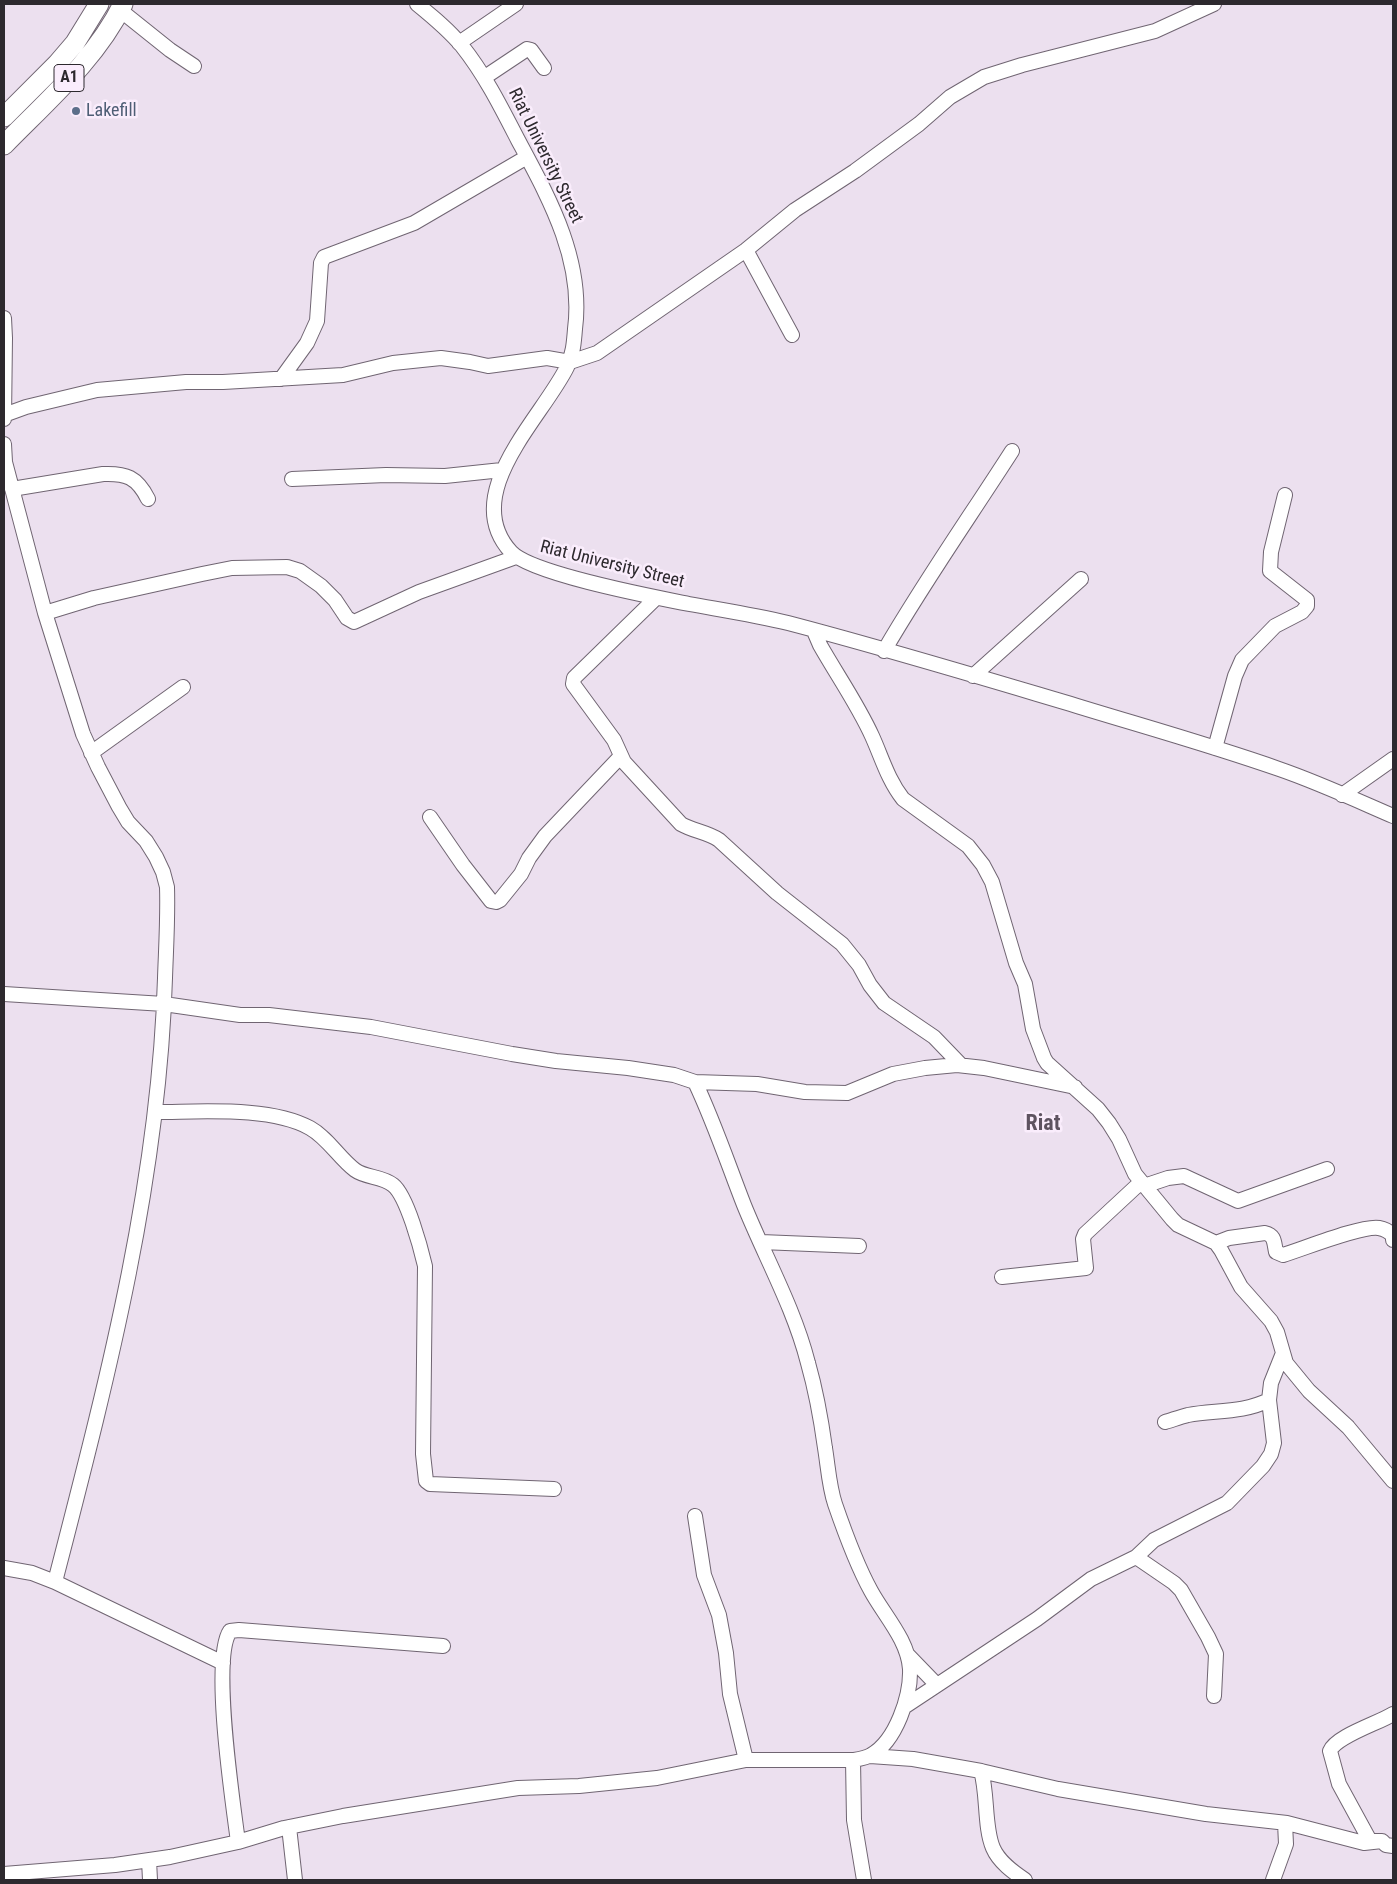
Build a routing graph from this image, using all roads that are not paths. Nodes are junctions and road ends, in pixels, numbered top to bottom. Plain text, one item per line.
1 (99, 4) edge
2 (417, 4) edge
3 (516, 4) edge
4 (1214, 4) edge
5 (122, 7) edge
6 (459, 43) junction
7 (194, 66) dead end
8 (544, 68) dead end
9 (485, 77) junction
10 (4, 117) edge
11 (4, 145) edge
12 (527, 157) junction
13 (746, 250) junction
14 (4, 318) edge
15 (792, 335) dead end
16 (570, 362) junction
17 (281, 379) junction
18 (4, 415) edge
19 (4, 419) edge
20 (4, 444) edge
21 (1012, 451) dead end
22 (502, 470) junction
23 (292, 479) dead end
24 (12, 489) junction
25 (1285, 494) dead end
26 (148, 499) dead end
27 (516, 557) junction
28 (1081, 579) dead end
29 (656, 598) junction
30 (45, 613) junction
31 (814, 631) junction
32 (884, 651) junction
33 (973, 676) junction
34 (183, 687) dead end
35 (1215, 748) junction
36 (92, 753) junction
37 (621, 756) junction
38 (1393, 759) edge
39 (1342, 795) junction
40 (1393, 816) edge
41 (430, 817) dead end
42 (4, 994) edge
43 (164, 1004) junction
44 (961, 1065) junction
45 (695, 1082) junction
46 (1075, 1087) junction
47 (156, 1112) junction
48 (1327, 1169) dead end
49 (1143, 1184) junction
50 (1393, 1240) edge
51 (761, 1242) junction
52 (1216, 1243) junction
53 (858, 1246) dead end
54 (1002, 1277) dead end
55 (1283, 1353) junction
56 (1269, 1400) junction
57 (1164, 1422) dead end
58 (1393, 1481) edge
59 (554, 1489) dead end
60 (695, 1516) dead end
61 (1136, 1557) junction
62 (4, 1568) edge
63 (55, 1582) junction
64 (443, 1646) dead end
65 (906, 1654) junction
66 (222, 1663) junction
67 (936, 1684) junction
68 (1214, 1696) dead end
69 (904, 1707) junction
70 (1393, 1714) edge
71 (870, 1756) junction
72 (746, 1760) junction
73 (853, 1760) junction
74 (982, 1777) junction
75 (1285, 1823) junction
76 (289, 1827) junction
77 (238, 1842) junction
78 (1387, 1843) edge
79 (149, 1860) junction
80 (92, 1873) edge
81 (4, 1874) edge
82 (150, 1880) edge
83 (295, 1880) edge
84 (864, 1880) edge
85 (1025, 1880) edge
86 (1273, 1880) edge

1 - 10 highway, A1
2 - 6 street, Riat University Street
3 - 6 street
4 - 13 street
5 - 7 street
5 - 11 highway, A1
6 - 9 street, Riat University Street
8 - 9 street
9 - 12 street, Riat University Street
12 - 16 street, Riat University Street
12 - 17 street
13 - 15 street
13 - 16 street
14 - 18 street
16 - 17 street
16 - 22 street, Riat University Street
17 - 18 street
18 - 19 street
20 - 24 street
21 - 32 street
22 - 23 street
22 - 27 street, Riat University Street
24 - 26 street
24 - 30 street
25 - 35 street
27 - 29 street, Riat University Street
27 - 30 street
28 - 33 street
29 - 31 street, Riat University Street
29 - 37 street
30 - 36 street
31 - 32 street, Riat University Street
31 - 46 street
32 - 33 street, Riat University Street
33 - 35 street, Riat University Street
34 - 36 street
35 - 39 street, Riat University Street
36 - 43 street
37 - 41 street
37 - 44 street
38 - 39 street
39 - 40 street, Riat University Street
42 - 43 street
43 - 45 street
43 - 47 street
44 - 45 street
44 - 46 street
45 - 51 street
46 - 49 street
47 - 59 street
47 - 63 street
48 - 49 street
49 - 52 street
49 - 54 street
50 - 52 street
51 - 53 street
51 - 65 street
52 - 55 street
55 - 56 street
55 - 58 street
56 - 57 street
56 - 61 street
60 - 72 street
61 - 67 street
61 - 68 street
62 - 63 street
63 - 66 street
64 - 66 street
65 - 67 street
65 - 69 street
66 - 77 street
67 - 69 street
69 - 71 street
70 - 78 street
71 - 73 street
71 - 74 street
72 - 73 street
72 - 76 street
73 - 84 street
74 - 75 street
74 - 85 street
75 - 78 street
75 - 86 street
76 - 77 street
76 - 83 street
77 - 79 street
79 - 80 street
79 - 82 street
80 - 81 street

